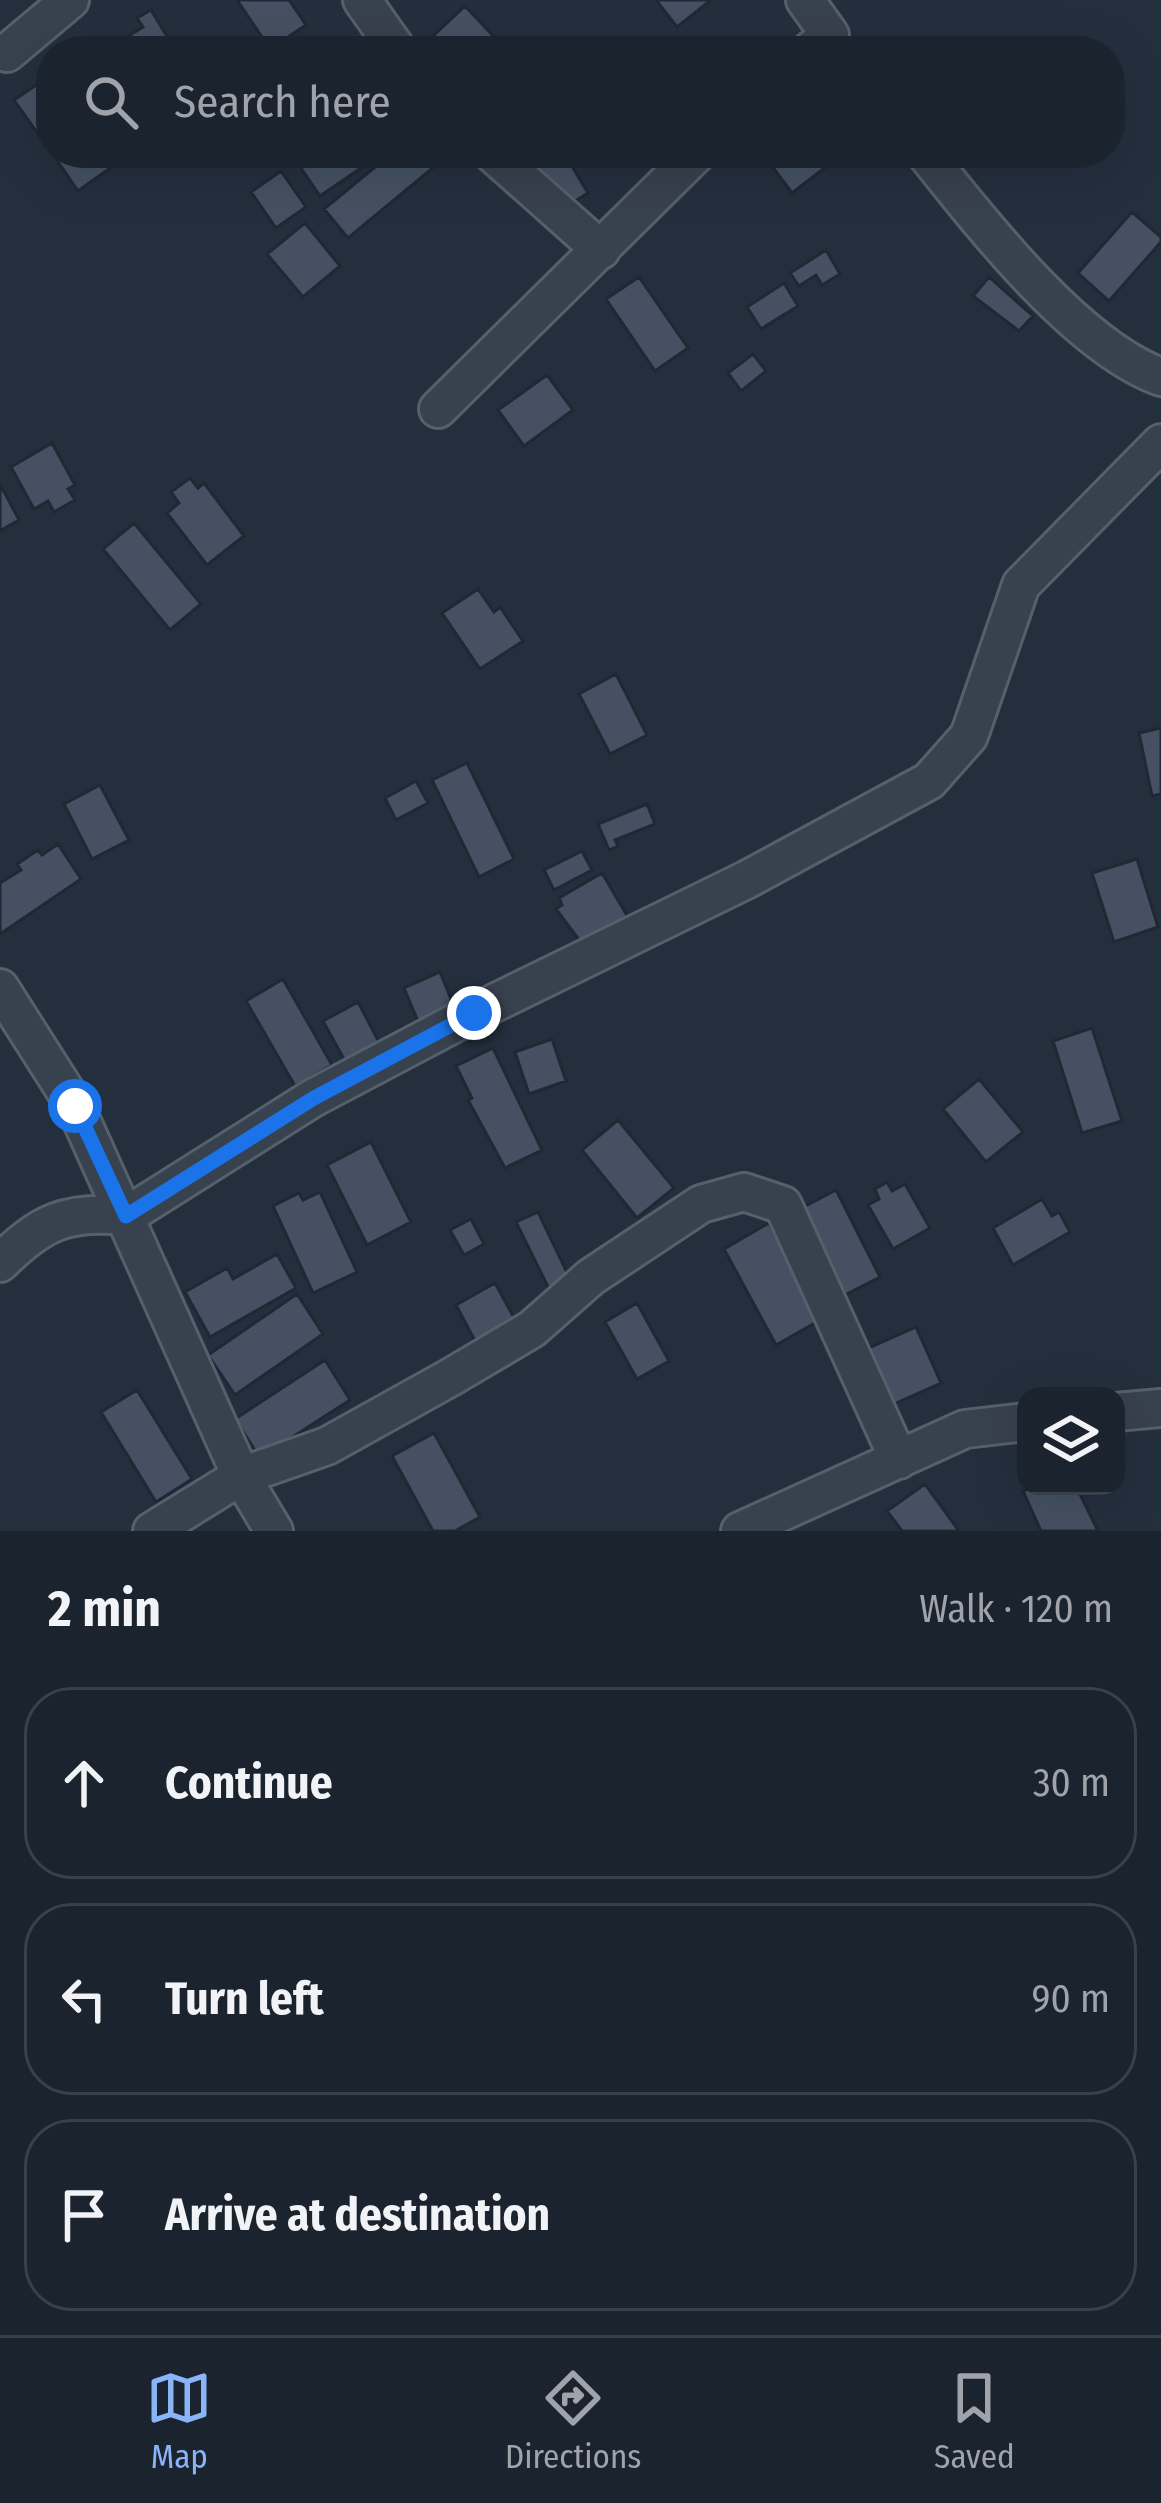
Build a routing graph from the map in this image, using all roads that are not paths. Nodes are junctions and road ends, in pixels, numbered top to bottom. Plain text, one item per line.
1 (70, 0) edge
2 (362, 0) edge
3 (805, 0) edge
4 (387, 36) edge
5 (823, 36) edge
6 (7, 53) dead end
7 (508, 168) edge
8 (682, 168) edge
9 (937, 168) edge
10 (601, 250) junction
11 (1161, 376) edge
12 (438, 409) dead end
13 (1161, 443) edge
14 (0, 988) edge
15 (126, 1216) junction
16 (0, 1263) edge
17 (1161, 1408) edge
18 (1125, 1411) edge
19 (1017, 1423) edge
20 (899, 1460) junction
21 (241, 1476) junction
22 (152, 1531) edge
23 (274, 1531) edge
24 (740, 1531) edge

1 - 6 street
2 - 4 street
3 - 5 street
7 - 10 street
8 - 10 street
9 - 11 street
10 - 12 street
13 - 15 street
14 - 15 street
15 - 16 street
15 - 21 street
17 - 18 street
19 - 20 street
20 - 21 street
20 - 24 street
21 - 22 street
21 - 23 street

